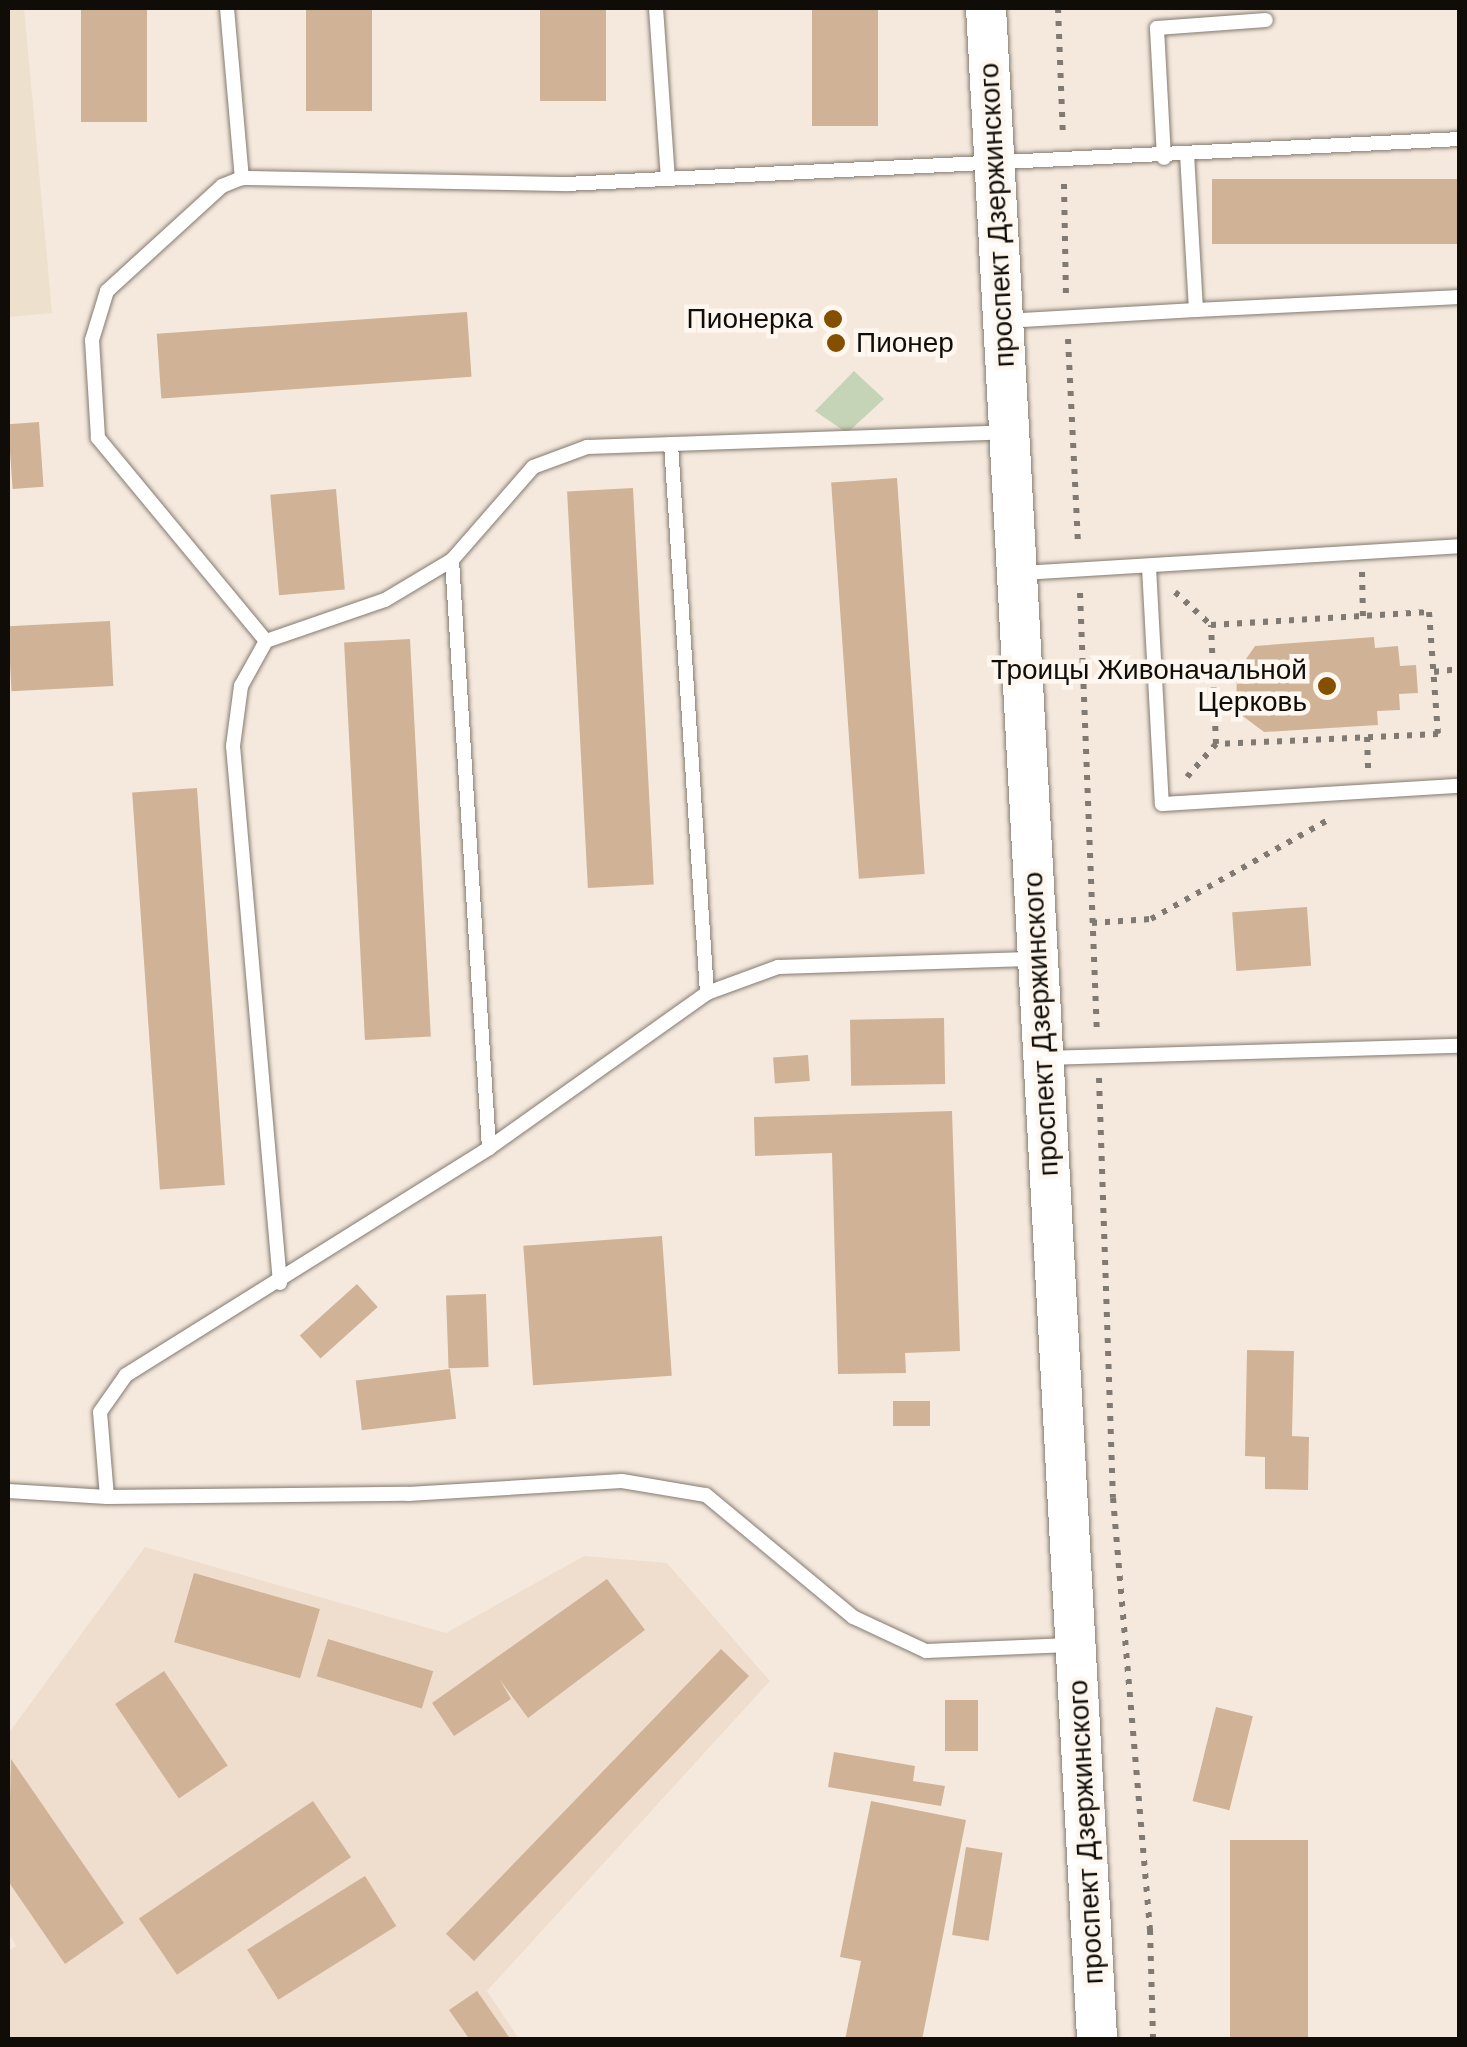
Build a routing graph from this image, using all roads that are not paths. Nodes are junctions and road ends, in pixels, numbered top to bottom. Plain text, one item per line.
1 (227, 8) edge
2 (656, 8) edge
3 (986, 8) edge
4 (1266, 20) dead end
5 (1460, 139) edge
6 (1188, 156) junction
7 (1164, 158) junction
8 (995, 167) junction
9 (242, 178) junction
10 (668, 180) junction
11 (1460, 296) edge
12 (1196, 310) junction
13 (1003, 321) junction
14 (1009, 432) junction
15 (671, 444) junction
16 (1460, 546) edge
17 (452, 560) junction
18 (1149, 567) junction
19 (1016, 574) junction
20 (266, 641) junction
21 (1460, 786) edge
22 (1038, 959) junction
23 (706, 993) junction
24 (1460, 1046) edge
25 (1044, 1058) junction
26 (488, 1148) junction
27 (280, 1283) junction
28 (8, 1491) edge
29 (108, 1497) junction
30 (1076, 1645) junction
31 (1097, 2040) edge

1 - 9 lane
2 - 10 lane
3 - 8 street, проспект Дзержинского
4 - 7 lane
5 - 6 lane
6 - 7 lane
6 - 12 lane
7 - 8 lane
8 - 10 lane
8 - 13 street, проспект Дзержинского
9 - 10 lane
9 - 20 lane
11 - 12 lane
12 - 13 lane
13 - 14 street, проспект Дзержинского
14 - 15 lane
14 - 19 street, проспект Дзержинского
15 - 17 lane
15 - 23 lane
16 - 18 lane
17 - 20 lane
17 - 26 lane
18 - 19 lane
18 - 21 lane
19 - 22 street, проспект Дзержинского
20 - 27 lane
22 - 23 lane
22 - 25 street, проспект Дзержинского
23 - 26 lane
24 - 25 lane
25 - 30 street, проспект Дзержинского
26 - 27 lane
27 - 29 lane
28 - 29 lane
29 - 30 lane
30 - 31 street, проспект Дзержинского

